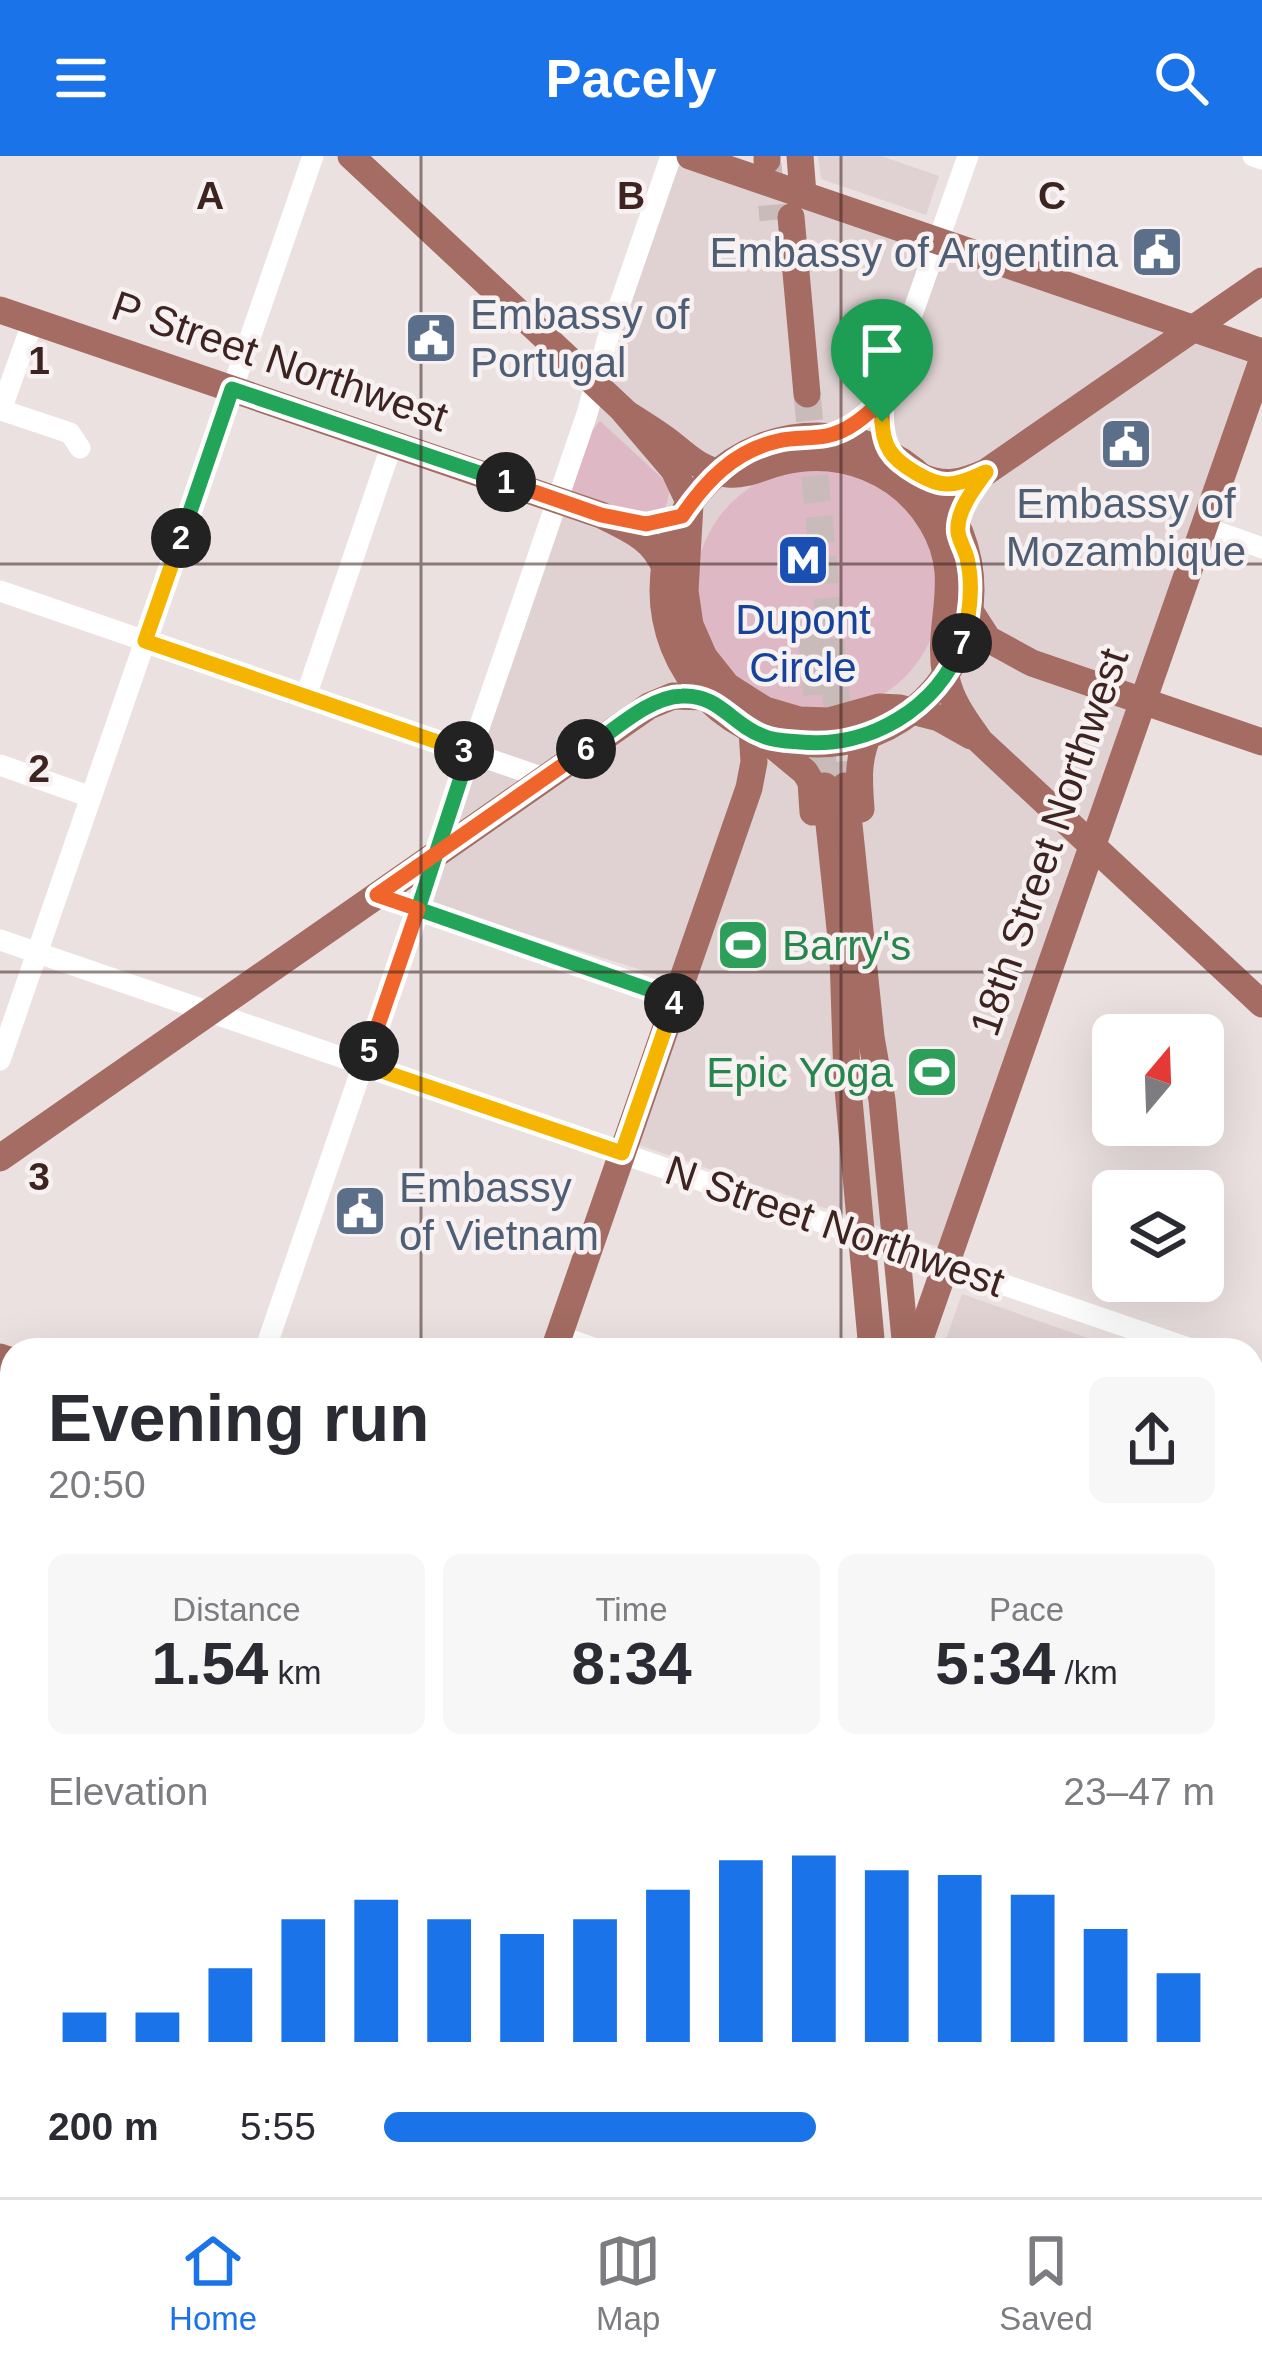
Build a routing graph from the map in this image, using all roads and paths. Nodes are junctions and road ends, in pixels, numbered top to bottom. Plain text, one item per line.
1 (313, 156) edge
2 (351, 156) edge
3 (671, 156) edge
4 (690, 156) edge
5 (968, 156) edge
6 (1253, 156) edge
7 (1262, 159) edge
8 (772, 160) edge
9 (789, 210) junction
10 (939, 241) junction
11 (1262, 280) edge
12 (0, 310) edge
13 (33, 321) junction
14 (1192, 328) junction
15 (1262, 352) edge
16 (1262, 361) edge
17 (595, 383) junction
18 (232, 389) junction
19 (798, 395) tunnel mouth
20 (882, 400) junction
21 (626, 413) junction
22 (827, 436) junction
23 (392, 444) junction
24 (80, 448) dead end
25 (892, 456) junction
26 (718, 472) junction
27 (986, 472) junction
28 (920, 476) junction
29 (557, 500) junction
30 (686, 510) junction
31 (601, 515) junction
32 (1204, 527) junction
33 (958, 531) junction
34 (1262, 548) edge
35 (665, 568) junction
36 (0, 591) edge
37 (970, 611) junction
38 (145, 641) junction
39 (677, 655) junction
40 (1032, 662) junction
41 (950, 668) junction
42 (306, 696) junction
43 (707, 697) junction
44 (1143, 701) junction
45 (650, 706) junction
46 (912, 711) junction
47 (756, 733) junction
48 (869, 733) junction
49 (980, 741) junction
50 (1262, 742) edge
51 (469, 753) junction
52 (0, 766) edge
53 (544, 778) junction
54 (91, 797) junction
55 (1091, 845) junction
56 (435, 856) junction
57 (377, 895) junction
58 (418, 909) junction
59 (0, 940) edge
60 (37, 952) junction
61 (676, 999) junction
62 (1262, 1004) edge
63 (209, 1011) junction
64 (0, 1060) edge
65 (364, 1065) junction
66 (847, 1078) junction
67 (882, 1100) junction
68 (622, 1153) junction
69 (0, 1158) edge
70 (862, 1235) junction
71 (897, 1246) junction
72 (946, 1263) junction
73 (270, 1338) edge
74 (558, 1338) edge
75 (871, 1338) edge
76 (905, 1338) edge
77 (920, 1338) edge
78 (1160, 1338) edge

1 - 18 street
2 - 17 main road
3 - 17 street
4 - 8 main road
5 - 10 street
6 - 7 street
8 - 9 main road
8 - 9 main road
9 - 10 main road
9 - 19 main road
10 - 14 main road
10 - 20 street
11 - 14 main road
12 - 13 main road, P Street Northwest
13 - 18 main road, P Street Northwest
13 - 24 street
14 - 15 main road
14 - 27 main road
16 - 32 main road, 18th Street Northwest
17 - 21 main road
17 - 29 street
18 - 23 main road, P Street Northwest
18 - 38 street
20 - 22 street
20 - 25 street
21 - 26 main road
21 - 30 main road
22 - 25 main road
22 - 26 main road
23 - 29 main road, P Street Northwest
23 - 42 street
25 - 28 main road
26 - 30 main road
26 - 41 main road
27 - 28 main road
27 - 33 main road
28 - 33 main road
29 - 31 main road, P Street Northwest
29 - 51 street
30 - 31 main road, P Street Northwest
30 - 35 main road
30 - 46 main road
31 - 35 main road, P Street Northwest
32 - 34 street
32 - 44 main road, 18th Street Northwest
33 - 37 main road
35 - 39 main road
36 - 38 street
37 - 40 main road
37 - 41 main road
38 - 42 street
38 - 54 street
39 - 43 main road
39 - 45 main road
40 - 41 main road
40 - 44 main road
41 - 46 main road
41 - 49 main road
42 - 51 street
43 - 45 main road
43 - 47 main road
44 - 50 main road
44 - 55 main road, 18th Street Northwest
45 - 53 main road
46 - 48 main road
46 - 49 main road
47 - 48 main road
47 - 61 main road
47 - 66 main road
48 - 67 main road
49 - 55 main road
51 - 53 street
51 - 56 street
52 - 54 street
53 - 56 main road
54 - 60 street
55 - 62 main road
55 - 72 main road, 18th Street Northwest
56 - 57 main road
56 - 58 street
57 - 58 street
57 - 63 main road
58 - 61 street
58 - 65 street
59 - 60 street, N Street Northwest
60 - 63 street, N Street Northwest
60 - 64 street
61 - 68 main road
63 - 65 street, N Street Northwest
63 - 69 main road
65 - 68 street, N Street Northwest
65 - 73 street
66 - 67 main road
66 - 70 main road
67 - 71 main road
68 - 70 street, N Street Northwest
68 - 74 main road
70 - 71 street, N Street Northwest
70 - 75 main road
71 - 72 street, N Street Northwest
71 - 76 main road
72 - 77 main road, 18th Street Northwest
72 - 78 street, N Street Northwest

